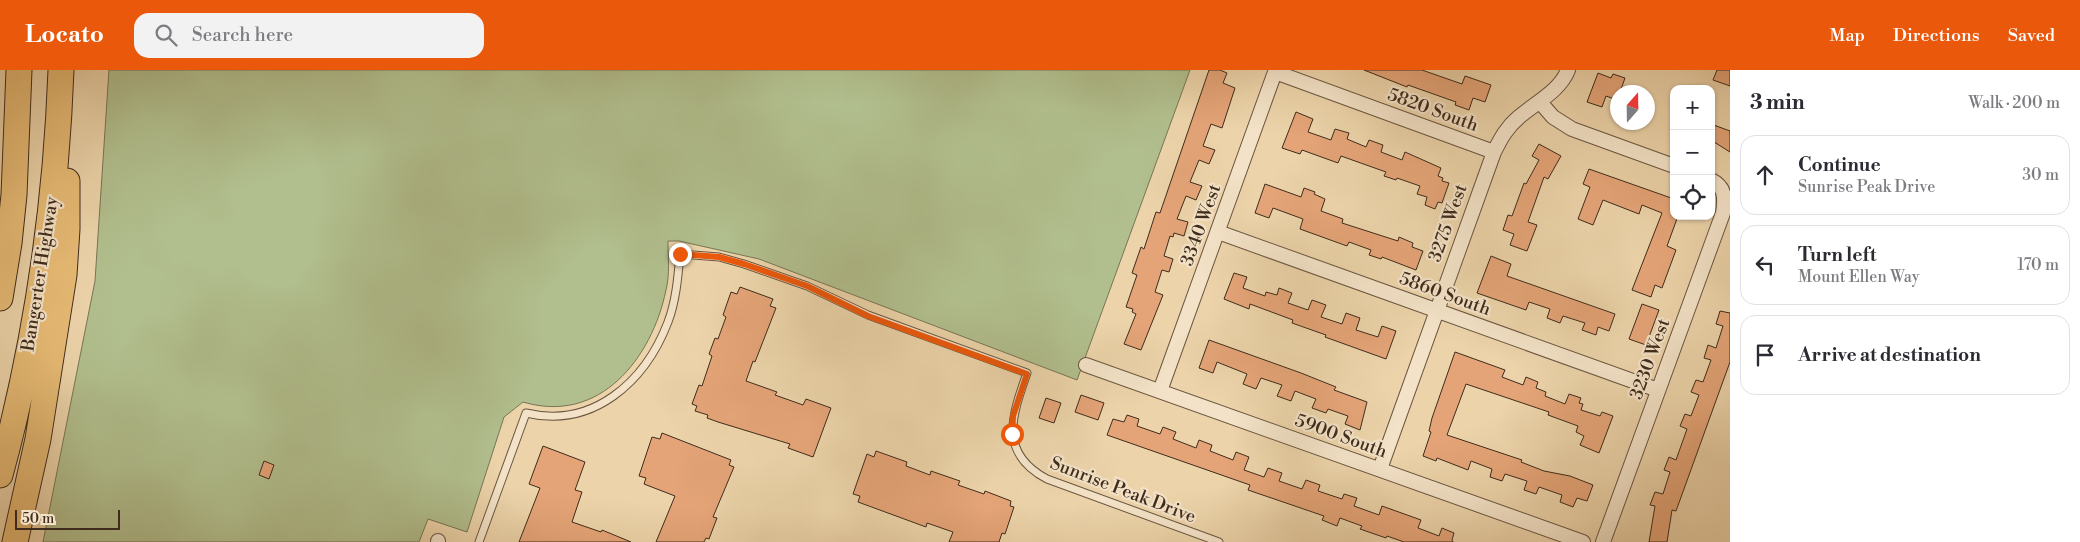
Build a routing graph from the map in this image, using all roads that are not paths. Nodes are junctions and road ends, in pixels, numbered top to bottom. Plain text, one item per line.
1 (19, 70) edge
2 (61, 70) edge
3 (1568, 70) edge
4 (1275, 72) joint
5 (1540, 102) junction
6 (58, 141) junction
7 (1494, 152) junction
8 (1670, 165) edge
9 (1716, 184) edge
10 (1218, 232) junction
11 (0, 298) edge
12 (1436, 310) junction
13 (1086, 365) dead end
14 (1658, 390) junction
15 (1160, 391) junction
16 (1380, 469) junction
17 (0, 475) edge
18 (15, 542) edge
19 (479, 542) edge
20 (1219, 542) edge
21 (1582, 542) edge
22 (1603, 542) edge

1 - 11 highway, Bangerter Highway
2 - 6 highway, Bangerter Highway
3 - 5 street, 3275 West
4 - 7 street, 5820 South
4 - 10 street, 3340 West
5 - 7 street, 3275 West
5 - 8 street
6 - 17 highway, Bangerter Highway
6 - 18 highway
7 - 12 street, 3275 West
9 - 14 street, 3230 West
10 - 12 street, 5860 South
10 - 15 street, 3340 West
12 - 14 street, 5860 South
12 - 16 street, 3275 West
13 - 15 street, 5900 South
14 - 22 street, 3230 West
15 - 16 street, 5900 South
16 - 21 street, 5900 South
19 - 20 lane, Sunrise Peak Drive

